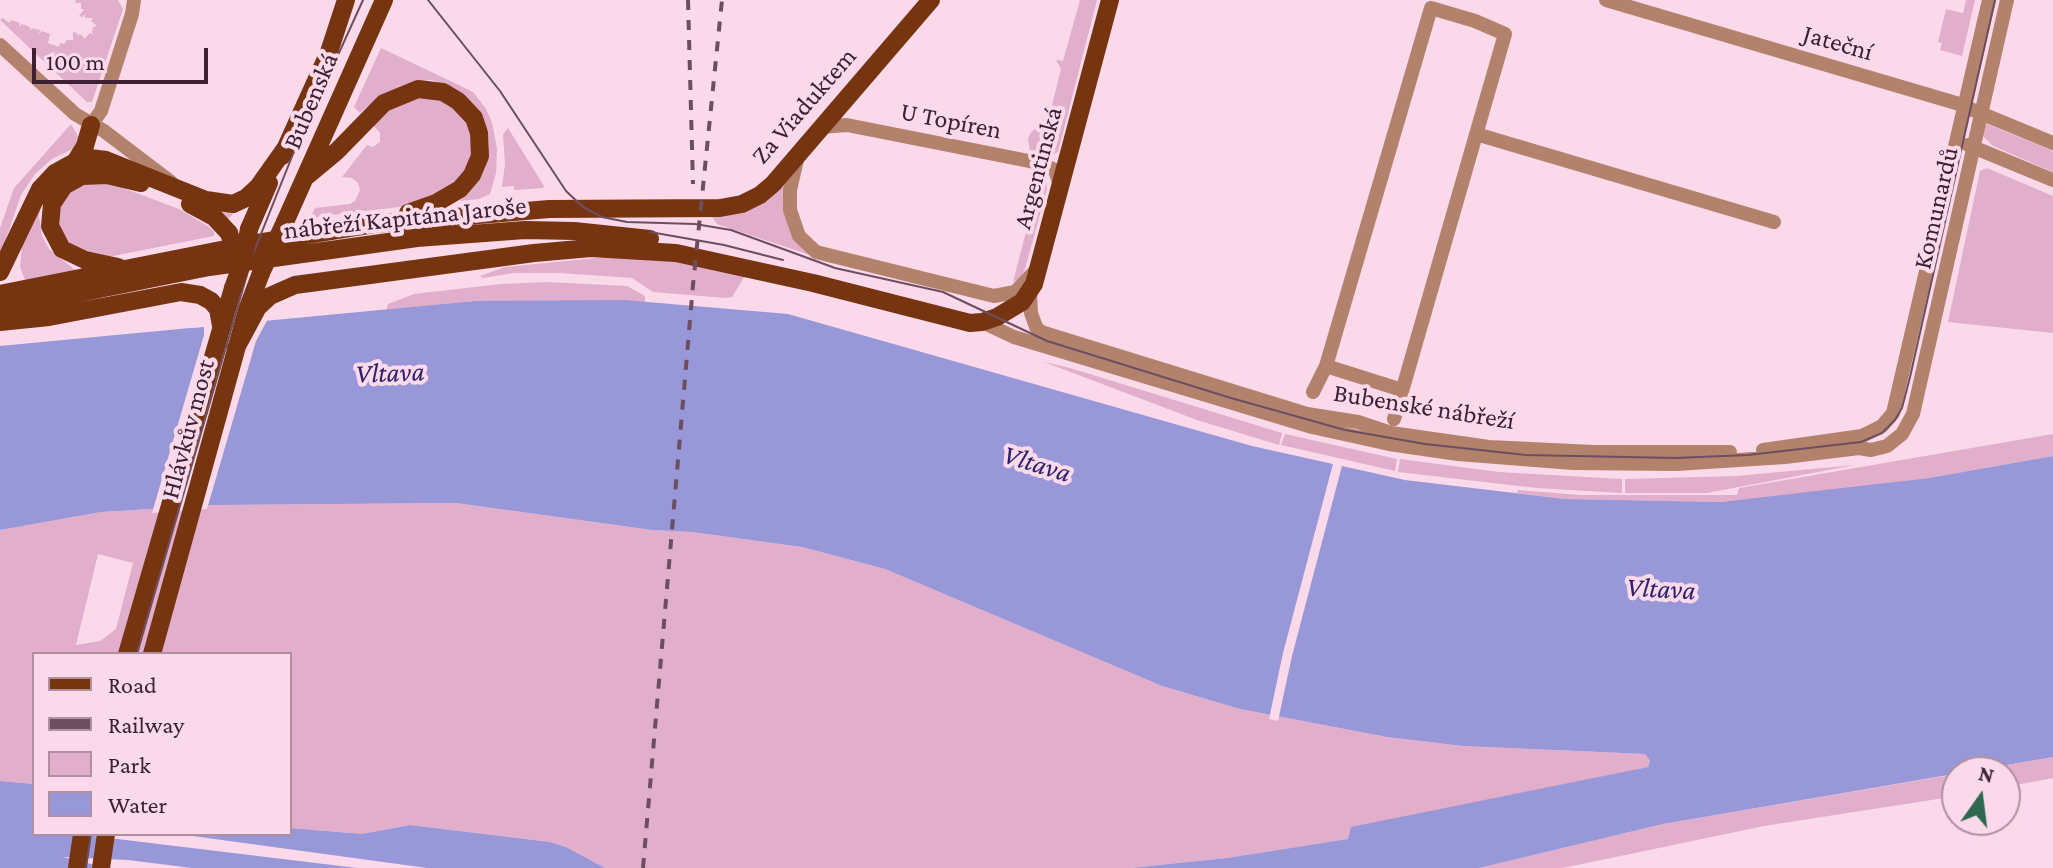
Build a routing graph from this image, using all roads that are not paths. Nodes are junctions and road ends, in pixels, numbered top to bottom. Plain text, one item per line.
1 (134, 0) edge
2 (346, 0) edge
3 (384, 0) edge
4 (931, 0) edge
5 (1110, 0) edge
6 (1606, 0) edge
7 (1989, 0) edge
8 (2007, 0) edge
9 (0, 45) edge
10 (1965, 107) junction
11 (1981, 114) junction
12 (91, 125) junction
13 (821, 127) junction
14 (1476, 134) junction
15 (1957, 141) junction
16 (2053, 143) edge
17 (287, 146) junction
18 (1974, 147) junction
19 (800, 152) junction
20 (75, 162) junction
21 (307, 176) junction
22 (2053, 180) edge
23 (1060, 185) junction
24 (182, 190) junction
25 (695, 208) joint
26 (24, 221) junction
27 (285, 222) joint
28 (1774, 222) dead end
29 (374, 224) junction
30 (249, 229) joint
31 (1040, 264) junction
32 (128, 268) junction
33 (0, 272) edge
34 (813, 283) junction
35 (233, 288) junction
36 (25, 289) junction
37 (1030, 293) junction
38 (0, 294) edge
39 (52, 298) junction
40 (0, 309) edge
41 (0, 322) edge
42 (982, 322) junction
43 (221, 326) junction
44 (236, 348) junction
45 (1326, 366) junction
46 (1402, 390) junction
47 (1313, 392) dead end
48 (1893, 413) joint
49 (1394, 419) dead end
50 (1908, 426) joint
51 (128, 652) edge
52 (153, 652) edge
53 (82, 836) edge
54 (106, 836) edge
55 (77, 868) edge
56 (101, 868) edge

1 - 12 street
2 - 17 main road, Bubenská
3 - 21 main road, Bubenská
4 - 13 main road, Za Viaduktem
5 - 23 main road, Argentinská
6 - 10 street, Jateční
7 - 10 street, Komunardů
8 - 11 street, Komunardů
9 - 12 street
10 - 11 street, Jateční
10 - 15 street, Komunardů
11 - 16 street, Jateční
11 - 18 street, Komunardů
12 - 20 main road
12 - 24 street
13 - 19 main road, Za Viaduktem
13 - 23 street, U Topíren
14 - 28 street
14 - 45 street
14 - 46 street
15 - 18 street
15 - 48 street, Komunardů
17 - 24 main road
17 - 30 main road, Bubenská
18 - 22 street
18 - 50 street, Komunardů
19 - 25 main road, Za Viaduktem
19 - 31 street
20 - 24 main road
20 - 26 main road
21 - 27 main road, Bubenská
21 - 29 main road
23 - 31 main road, Argentinská
25 - 29 main road, nábřeží Kapitána Jaroše
26 - 33 main road
26 - 36 main road
27 - 44 main road, Hlávkův most, bridge
29 - 32 main road, nábřeží Kapitána Jaroše
30 - 35 main road, Hlávkův most, bridge
31 - 37 main road, Argentinská
32 - 35 main road, bridge
32 - 36 main road, nábřeží Kapitána Jaroše
34 - 39 main road, nábřeží Kapitána Jaroše
34 - 42 main road
34 - 44 main road
35 - 43 main road, Hlávkův most
36 - 38 main road, nábřeží Kapitána Jaroše
36 - 39 main road
37 - 42 main road
37 - 48 street, Bubenské nábřeží
39 - 40 main road, nábřeží Kapitána Jaroše
41 - 43 main road
42 - 50 street, Bubenské nábřeží
43 - 51 main road, Hlávkův most
44 - 52 main road, Hlávkův most
45 - 46 street
45 - 47 street
46 - 49 street
53 - 55 main road
54 - 56 main road

